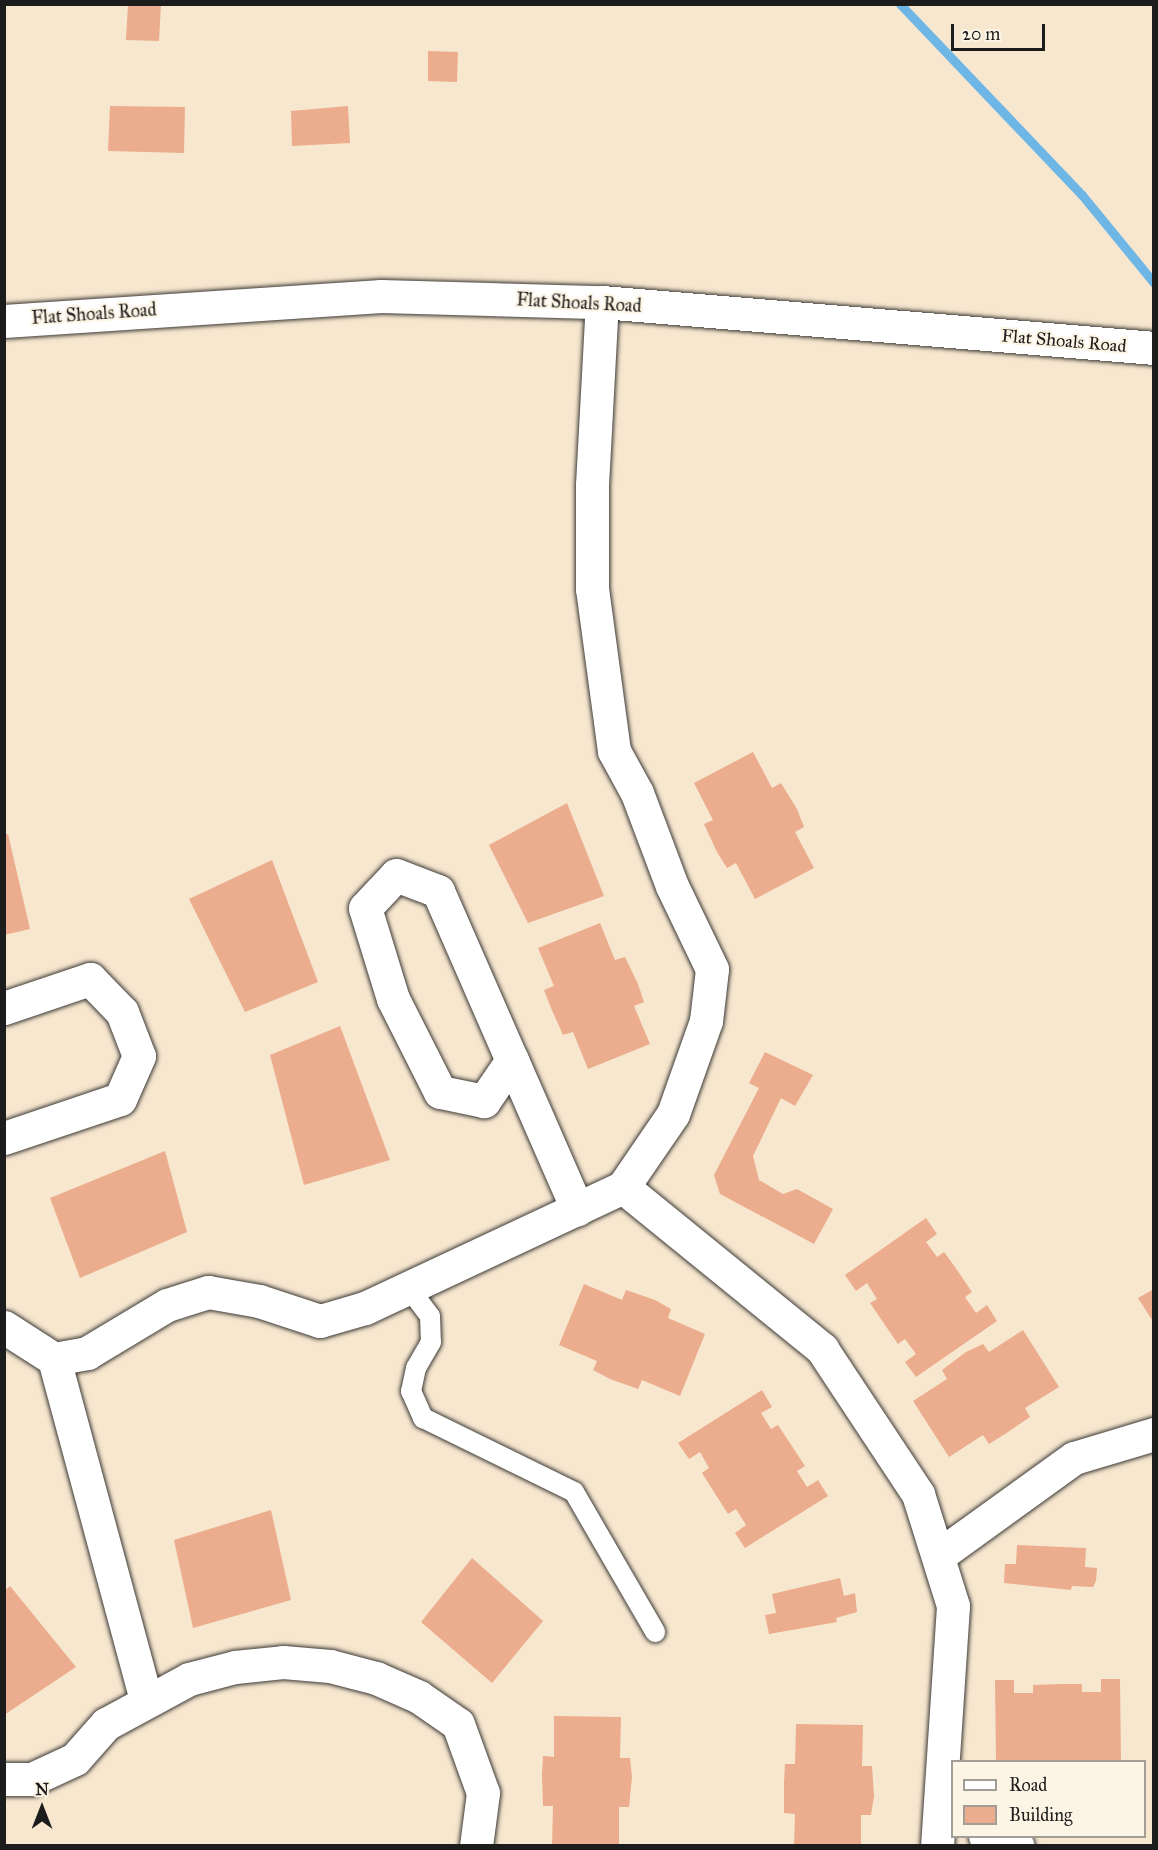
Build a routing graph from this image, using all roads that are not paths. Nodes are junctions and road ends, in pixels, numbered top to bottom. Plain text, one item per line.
1 (602, 302) junction
2 (4, 321) edge
3 (1154, 348) edge
4 (4, 1008) edge
5 (512, 1060) junction
6 (4, 1138) edge
7 (623, 1187) junction
8 (577, 1209) junction
9 (408, 1287) junction
10 (4, 1327) edge
11 (54, 1359) junction
12 (1154, 1434) edge
13 (938, 1556) junction
14 (655, 1632) dead end
15 (146, 1699) junction
16 (4, 1779) edge
17 (943, 1832) edge
18 (992, 1838) edge
19 (476, 1845) edge
20 (1017, 1845) edge

1 - 2 street, Flat Shoals Road
1 - 3 street, Flat Shoals Road
1 - 7 street
4 - 6 street
5 - 5 street
5 - 8 street
7 - 8 street
7 - 13 street
8 - 9 street
9 - 11 street
9 - 14 lane
10 - 11 street
11 - 15 street
12 - 13 street
13 - 17 street
15 - 16 street
15 - 19 street
18 - 20 street

